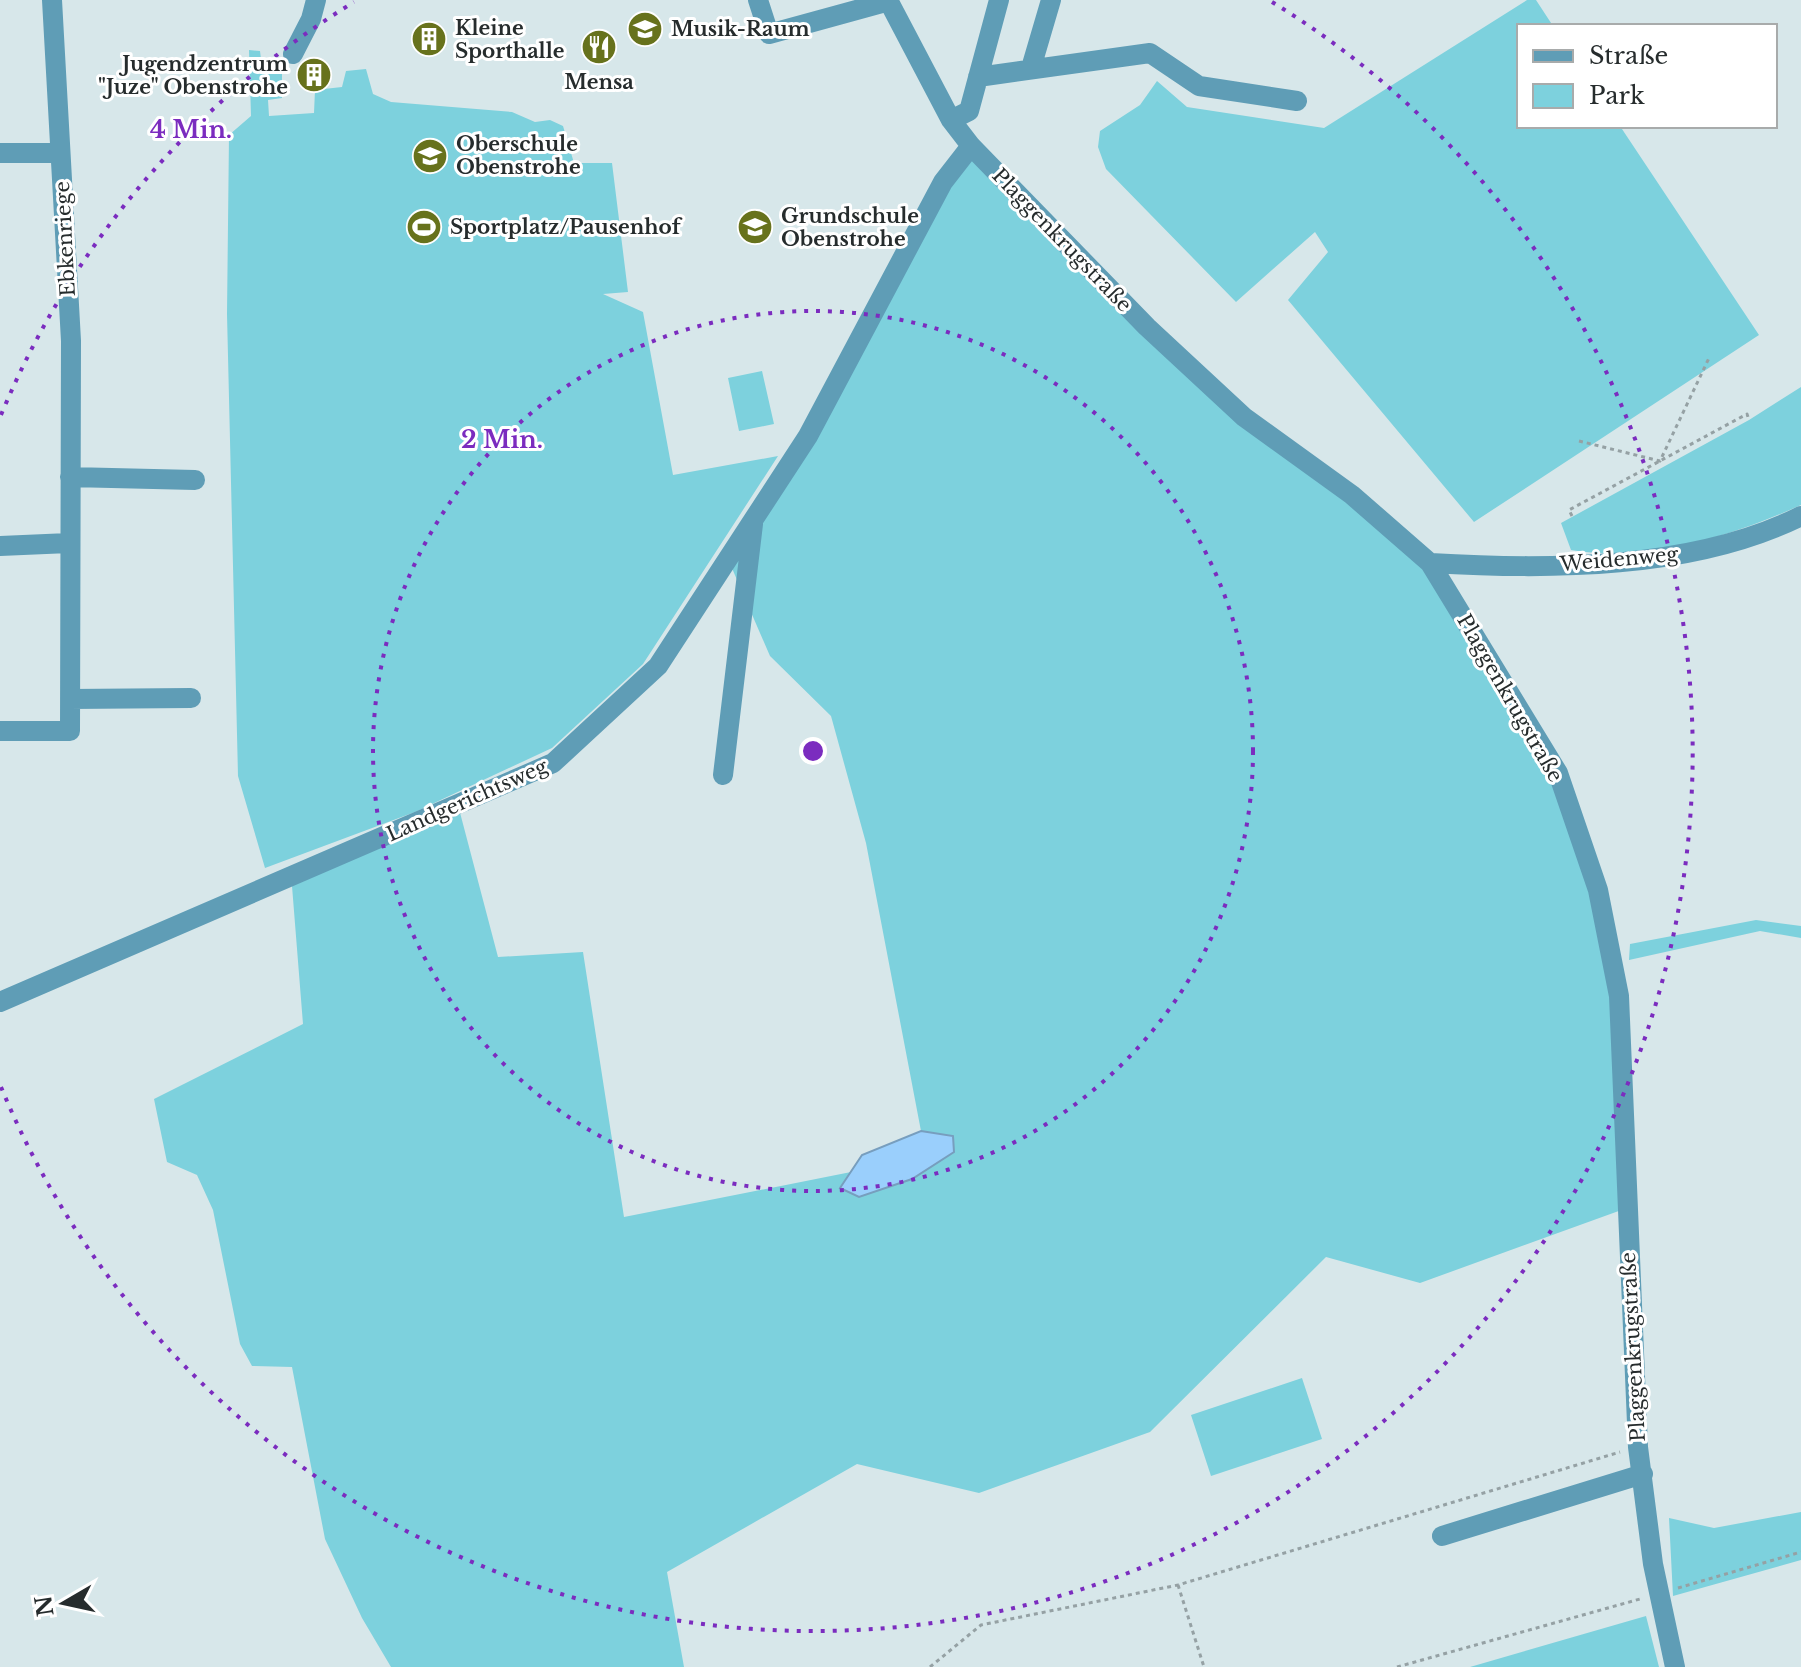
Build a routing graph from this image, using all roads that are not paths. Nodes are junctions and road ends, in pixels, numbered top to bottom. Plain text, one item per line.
1 (52, 0) edge
2 (316, 0) edge
3 (758, 0) edge
4 (999, 0) edge
5 (1051, 0) edge
6 (888, 1) edge
7 (293, 54) dead end
8 (1031, 68) junction
9 (978, 77) junction
10 (1297, 101) dead end
11 (951, 120) junction
12 (971, 146) junction
13 (0, 153) edge
14 (60, 153) junction
15 (70, 477) junction
16 (195, 480) dead end
17 (1801, 516) edge
18 (754, 520) junction
19 (69, 543) junction
20 (0, 546) edge
21 (1430, 563) junction
22 (191, 698) dead end
23 (70, 699) junction
24 (0, 731) edge
25 (723, 775) dead end
26 (0, 1002) edge
27 (1643, 1474) junction
28 (1442, 1536) dead end
29 (1675, 1667) edge

1 - 14 street, Ebkenriege
2 - 7 street
3 - 6 street
4 - 9 street
5 - 8 street
6 - 11 street, Plaggenkrugstraße
8 - 9 street
8 - 10 street
9 - 11 street
11 - 12 street, Plaggenkrugstraße
12 - 18 street, Landgerichtsweg
12 - 21 street, Plaggenkrugstraße
13 - 14 street
14 - 15 street, Ebkenriege
15 - 16 street
15 - 19 street, Ebkenriege
17 - 21 street, Weidenweg
18 - 25 street
18 - 26 street, Landgerichtsweg
19 - 20 street
19 - 23 street, Ebkenriege
21 - 27 street, Plaggenkrugstraße
22 - 23 street
23 - 24 street, Ebkenriege
27 - 28 street
27 - 29 street, Plaggenkrugstraße

